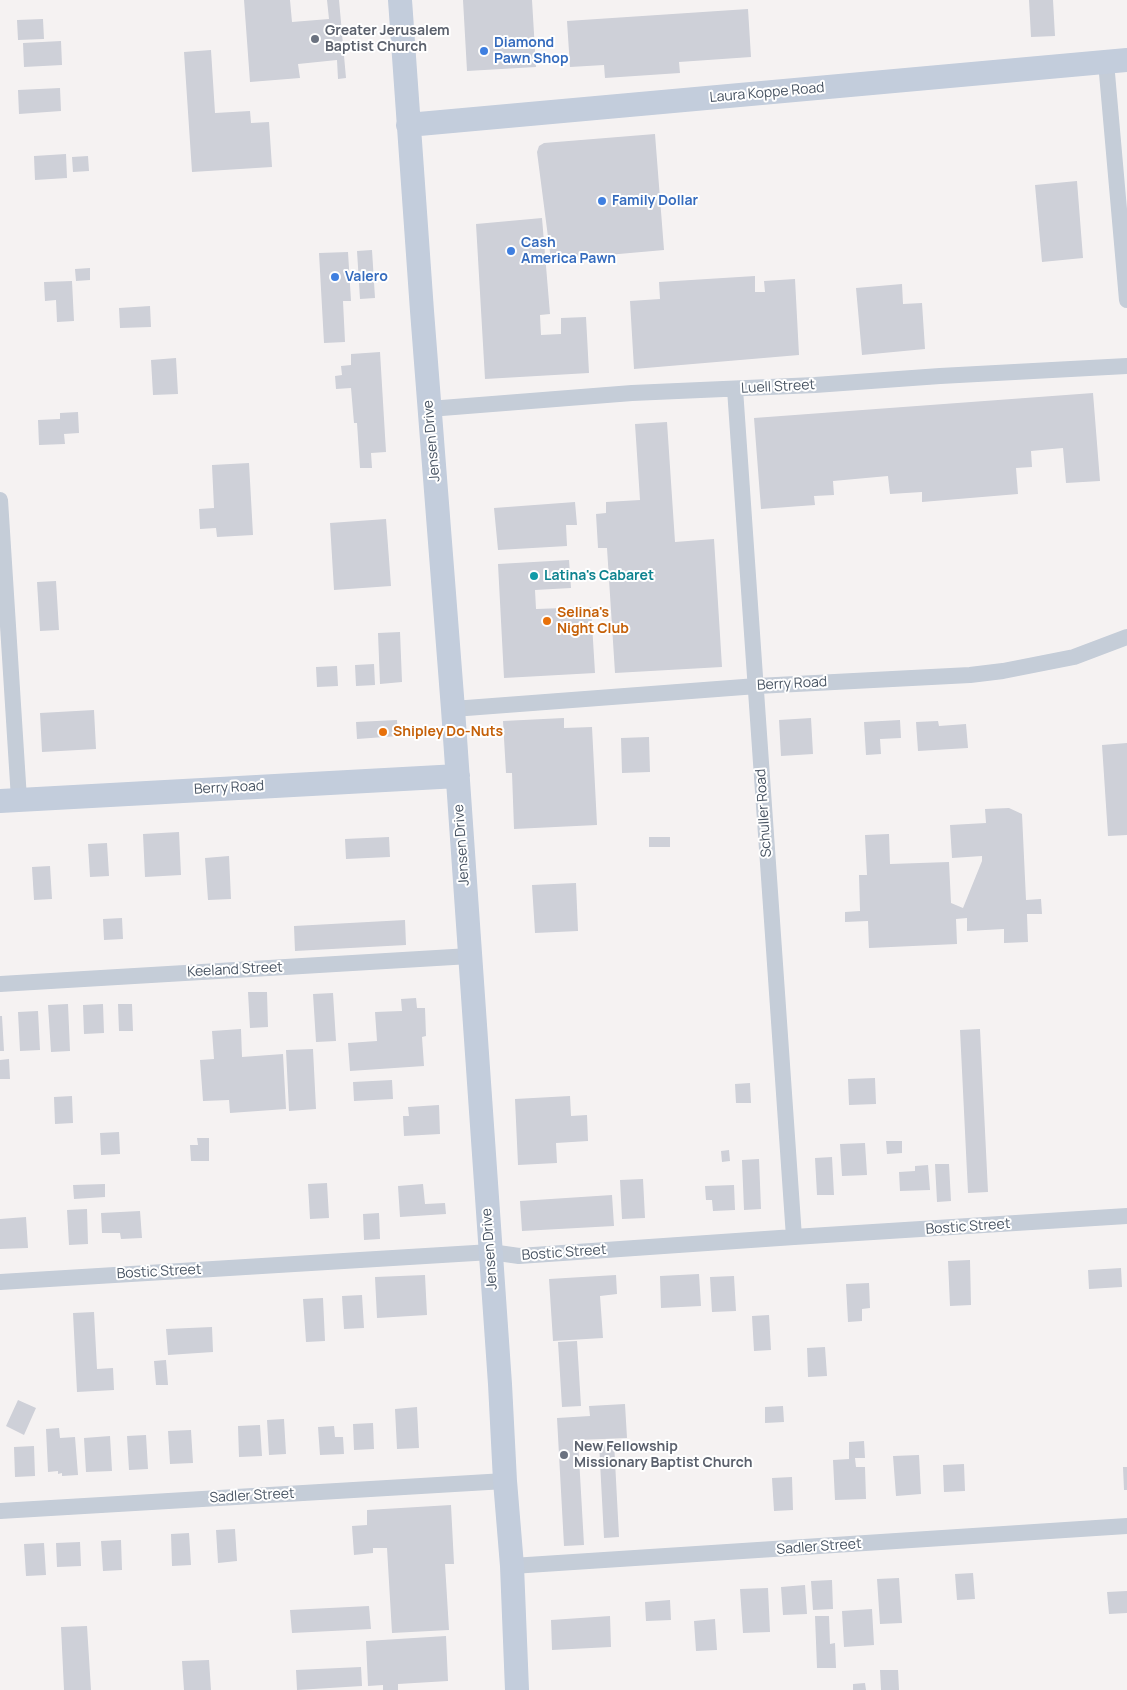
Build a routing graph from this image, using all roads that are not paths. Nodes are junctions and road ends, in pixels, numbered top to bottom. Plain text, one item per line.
1 (400, 0) edge
2 (1116, 61) edge
3 (408, 125) junction
4 (1127, 300) edge
5 (1127, 366) edge
6 (735, 389) junction
7 (429, 410) junction
8 (0, 500) edge
9 (1127, 637) edge
10 (756, 686) junction
11 (453, 708) junction
12 (458, 776) junction
13 (9, 800) edge
14 (470, 956) junction
15 (0, 984) edge
16 (1127, 1216) edge
17 (794, 1237) junction
18 (491, 1252) junction
19 (0, 1282) edge
20 (505, 1482) junction
21 (0, 1510) edge
22 (1127, 1526) edge
23 (512, 1566) junction
24 (517, 1690) edge

1 - 3 main road, Jensen Drive
2 - 3 main road, Laura Koppe Road
2 - 4 street
3 - 7 main road, Jensen Drive
5 - 6 street, Luell Street
6 - 7 street, Luell Street
6 - 10 street, Schuller Road
7 - 11 main road, Jensen Drive
8 - 13 street
9 - 10 street, Berry Road
10 - 11 street, Berry Road
10 - 17 street, Schuller Road
11 - 12 main road, Jensen Drive
12 - 13 main road, Berry Road
12 - 14 main road, Jensen Drive
14 - 15 street, Keeland Street
14 - 18 main road, Jensen Drive
16 - 17 street, Bostic Street
17 - 18 street, Bostic Street
18 - 19 street, Bostic Street
18 - 20 main road, Jensen Drive
20 - 21 street, Sadler Street
20 - 23 main road, Jensen Drive
22 - 23 street, Sadler Street
23 - 24 main road, Jensen Drive

